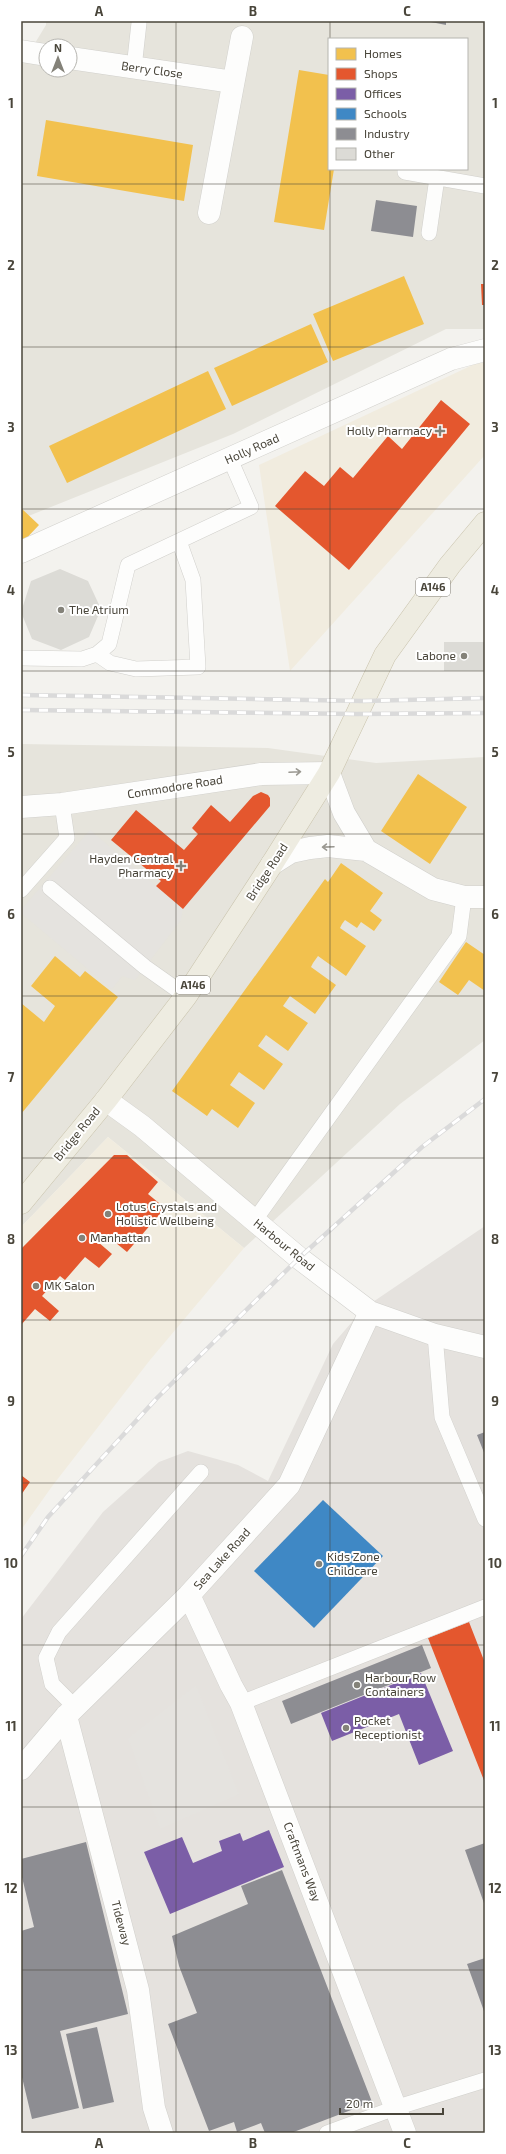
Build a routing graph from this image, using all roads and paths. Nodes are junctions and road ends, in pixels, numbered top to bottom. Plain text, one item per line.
1 (140, 23) dead end
2 (242, 37) dead end
3 (21, 51) edge
4 (38, 54) edge
5 (78, 59) edge
6 (134, 68) junction
7 (233, 82) junction
8 (405, 170) edge
9 (437, 178) junction
10 (485, 186) edge
11 (209, 213) dead end
12 (429, 233) dead end
13 (485, 350) edge
14 (230, 459) junction
15 (485, 523) edge
16 (179, 541) junction
17 (21, 552) edge
18 (97, 654) junction
19 (21, 658) edge
20 (329, 773) junction
21 (62, 804) junction
22 (21, 807) edge
23 (366, 850) junction
24 (272, 864) junction
25 (50, 888) dead end
26 (21, 890) edge
27 (474, 897) edge
28 (186, 996) junction
29 (106, 1100) junction
30 (21, 1203) edge
31 (254, 1221) junction
32 (370, 1312) junction
33 (435, 1335) junction
34 (485, 1347) edge
35 (201, 1472) dead end
36 (485, 1519) edge
37 (189, 1595) junction
38 (485, 1607) edge
39 (241, 1703) junction
40 (70, 1712) junction
41 (21, 1769) edge
42 (485, 2080) edge
43 (395, 2108) junction
44 (162, 2133) edge
45 (327, 2133) edge
46 (405, 2133) edge

1 - 6 lane
2 - 7 street
3 - 4 street
5 - 6 street, Berry Close
6 - 7 street, Berry Close
7 - 11 street
8 - 9 lane
9 - 10 lane
9 - 12 lane
13 - 14 street, Holly Road
14 - 16 lane
14 - 17 street, Holly Road
15 - 20 highway, Bridge Road / A146
16 - 18 lane
16 - 18 lane
18 - 19 lane
21 -> 20 street, Commodore Road
20 - 23 street
20 - 24 highway, Bridge Road / A146
21 - 22 street, Commodore Road
21 - 26 lane
23 -> 24 street
23 - 27 street
24 - 28 highway, Bridge Road / A146
25 - 28 lane
27 - 31 lane
28 - 29 highway, Bridge Road / A146
29 - 30 highway, Bridge Road / A146
29 - 31 street, Harbour Road
31 - 32 street, Harbour Road
32 - 33 street, Harbour Road
32 - 37 street, Sea Lake Road
33 - 34 street, Harbour Road
33 - 36 lane
35 - 40 lane
37 - 39 street, Craftmans Way
37 - 40 street, Sea Lake Road
38 - 39 lane
39 - 43 street, Craftmans Way
40 - 41 street, Sea Lake Road
40 - 44 street, Tideway
42 - 43 lane
43 - 45 lane
43 - 46 street, Craftmans Way

